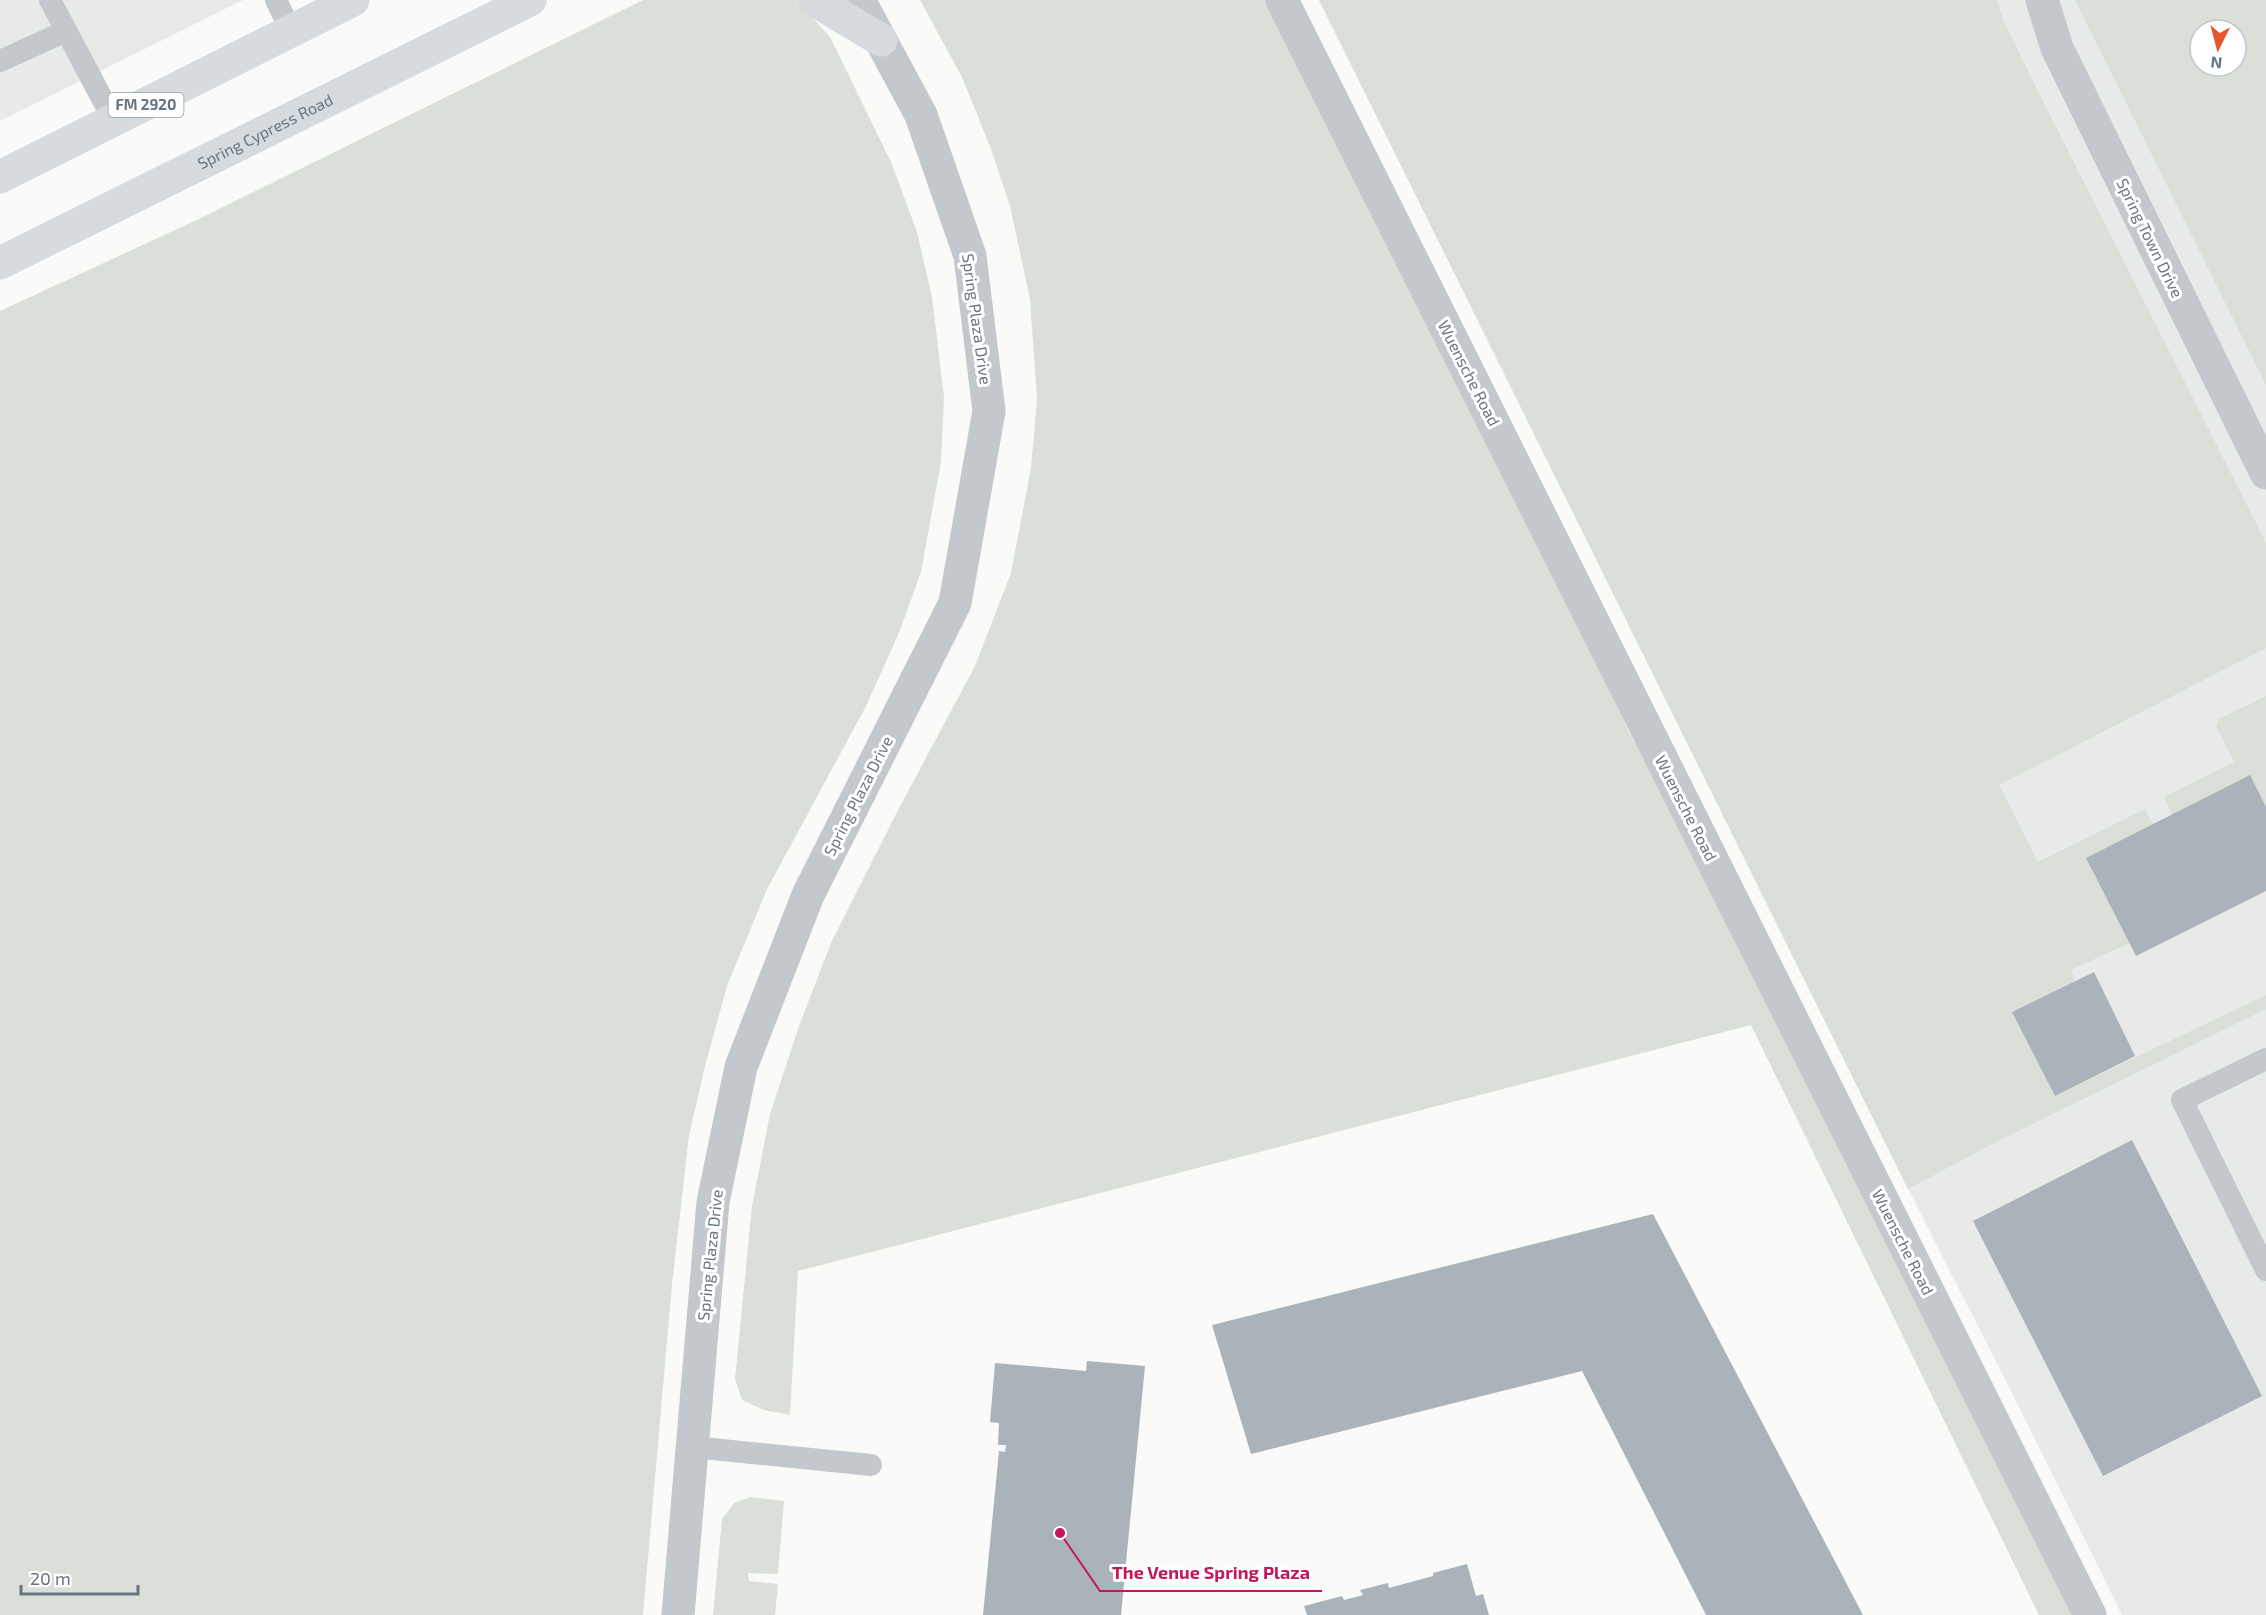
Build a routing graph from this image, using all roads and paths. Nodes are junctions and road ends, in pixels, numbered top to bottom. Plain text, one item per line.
1 (50, 0) edge
2 (276, 0) edge
3 (352, 0) edge
4 (530, 0) edge
5 (814, 0) edge
6 (859, 0) edge
7 (1282, 0) edge
8 (2042, 0) edge
9 (66, 31) junction
10 (291, 31) junction
11 (881, 40) junction
12 (0, 61) edge
13 (114, 121) junction
14 (0, 177) edge
15 (0, 263) edge
16 (2266, 473) edge
17 (2266, 1059) edge
18 (2266, 1270) edge
19 (692, 1447) junction
20 (871, 1466) dead end
21 (678, 1615) edge
22 (2090, 1615) edge

1 - 9 lane
2 - 10 lane
3 - 10 main road, FM 2920
4 - 15 main road, Spring Cypress Road
5 - 11 main road
6 - 11 street, Spring Plaza Drive
7 - 22 street, Wuensche Road
8 - 16 street, Spring Town Drive
9 - 12 lane
9 - 13 lane
10 - 13 main road, FM 2920
11 - 19 street, Spring Plaza Drive
13 - 14 main road, FM 2920
17 - 18 lane
19 - 20 lane
19 - 21 street, Spring Plaza Drive

